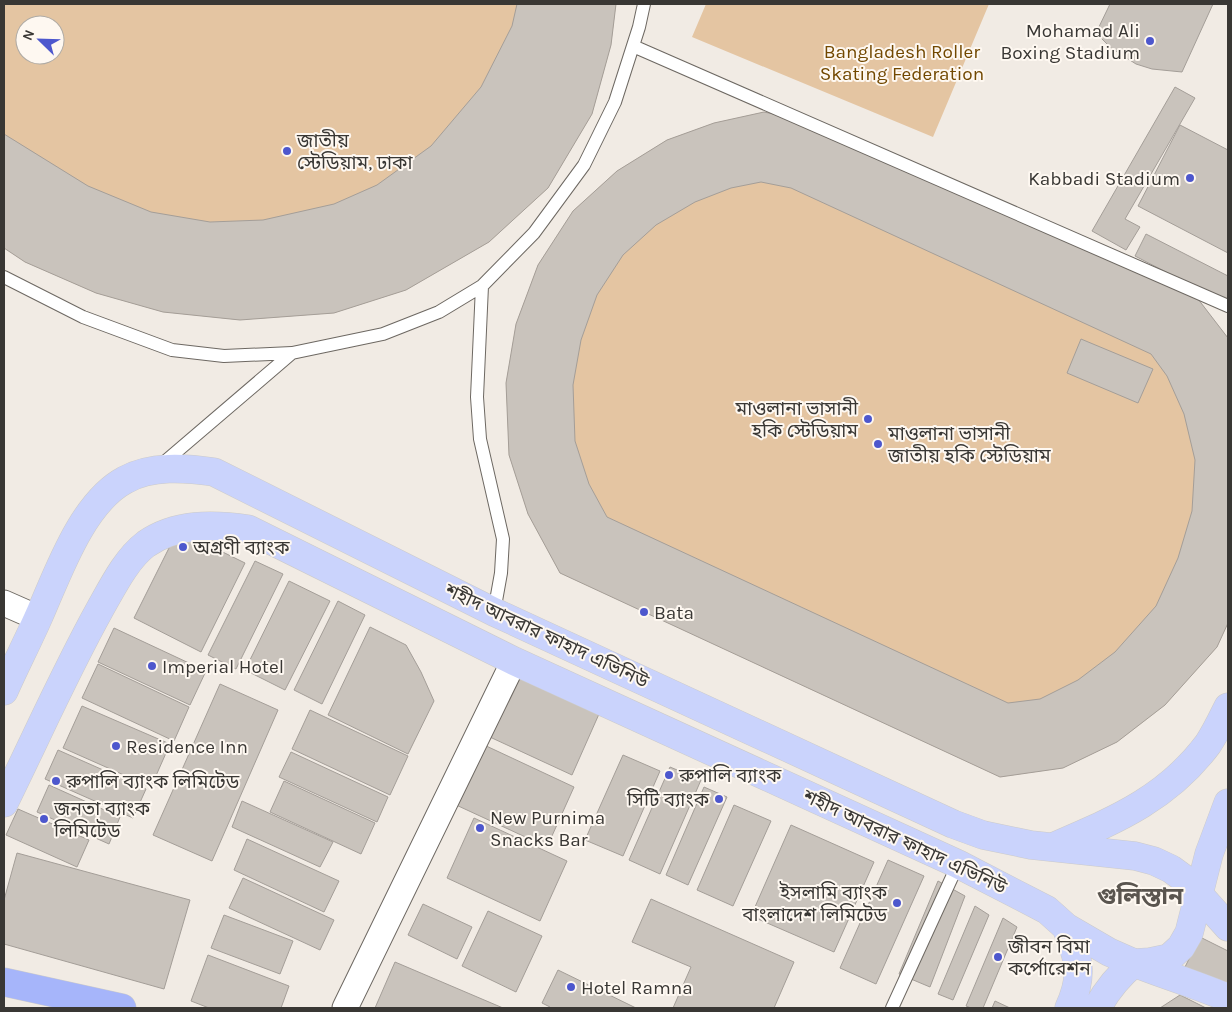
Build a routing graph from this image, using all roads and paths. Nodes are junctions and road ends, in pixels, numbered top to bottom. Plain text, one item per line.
1 (644, 4) edge
2 (633, 46) junction
3 (4, 277) edge
4 (482, 286) junction
5 (1228, 306) edge
6 (292, 353) junction
7 (154, 471) junction
8 (4, 603) edge
9 (494, 612) junction
10 (38, 618) junction
11 (514, 661) junction
12 (4, 692) edge
13 (1228, 707) edge
14 (4, 803) edge
15 (1228, 803) edge
16 (1055, 846) junction
17 (958, 864) junction
18 (1199, 893) junction
19 (1066, 927) junction
20 (1228, 927) edge
21 (1134, 963) junction
22 (4, 982) edge
23 (1228, 998) edge
24 (122, 1008) edge
25 (344, 1008) edge
26 (892, 1008) edge
27 (1069, 1008) edge
28 (1097, 1008) edge

1 - 2 lane
2 - 4 lane
2 - 5 lane
3 - 6 lane
4 - 6 lane
4 - 9 lane
6 - 7 lane
7 - 9 main road, শহীদ আবরার ফাহাদ এভিনিউ
7 - 10 main road, শহীদ আবরার ফাহাদ এভিনিউ
8 - 10 street
9 - 16 main road, শহীদ আবরার ফাহাদ এভিনিউ
10 - 12 main road, শহীদ আবরার ফাহাদ এভিনিউ
11 - 14 main road, শহীদ আবরার ফাহাদ এভিনিউ
11 - 17 main road, শহীদ আবরার ফাহাদ এভিনিউ
11 - 25 street
13 - 16 main road
15 - 18 main road
16 - 18 main road, শহীদ আবরার ফাহাদ এভিনিউ
17 - 19 main road, শহীদ আবরার ফাহাদ এভিনিউ
17 - 26 lane
18 - 20 main road, শহীদ আবরার ফাহাদ এভিনিউ
18 - 21 main road, শহীদ আবরার ফাহাদ এভিনিউ
19 - 21 main road, শহীদ আবরার ফাহাদ এভিনিউ
19 - 27 main road
21 - 23 main road, শহীদ আবরার ফাহাদ এভিনিউ
21 - 28 main road
22 - 24 highway

